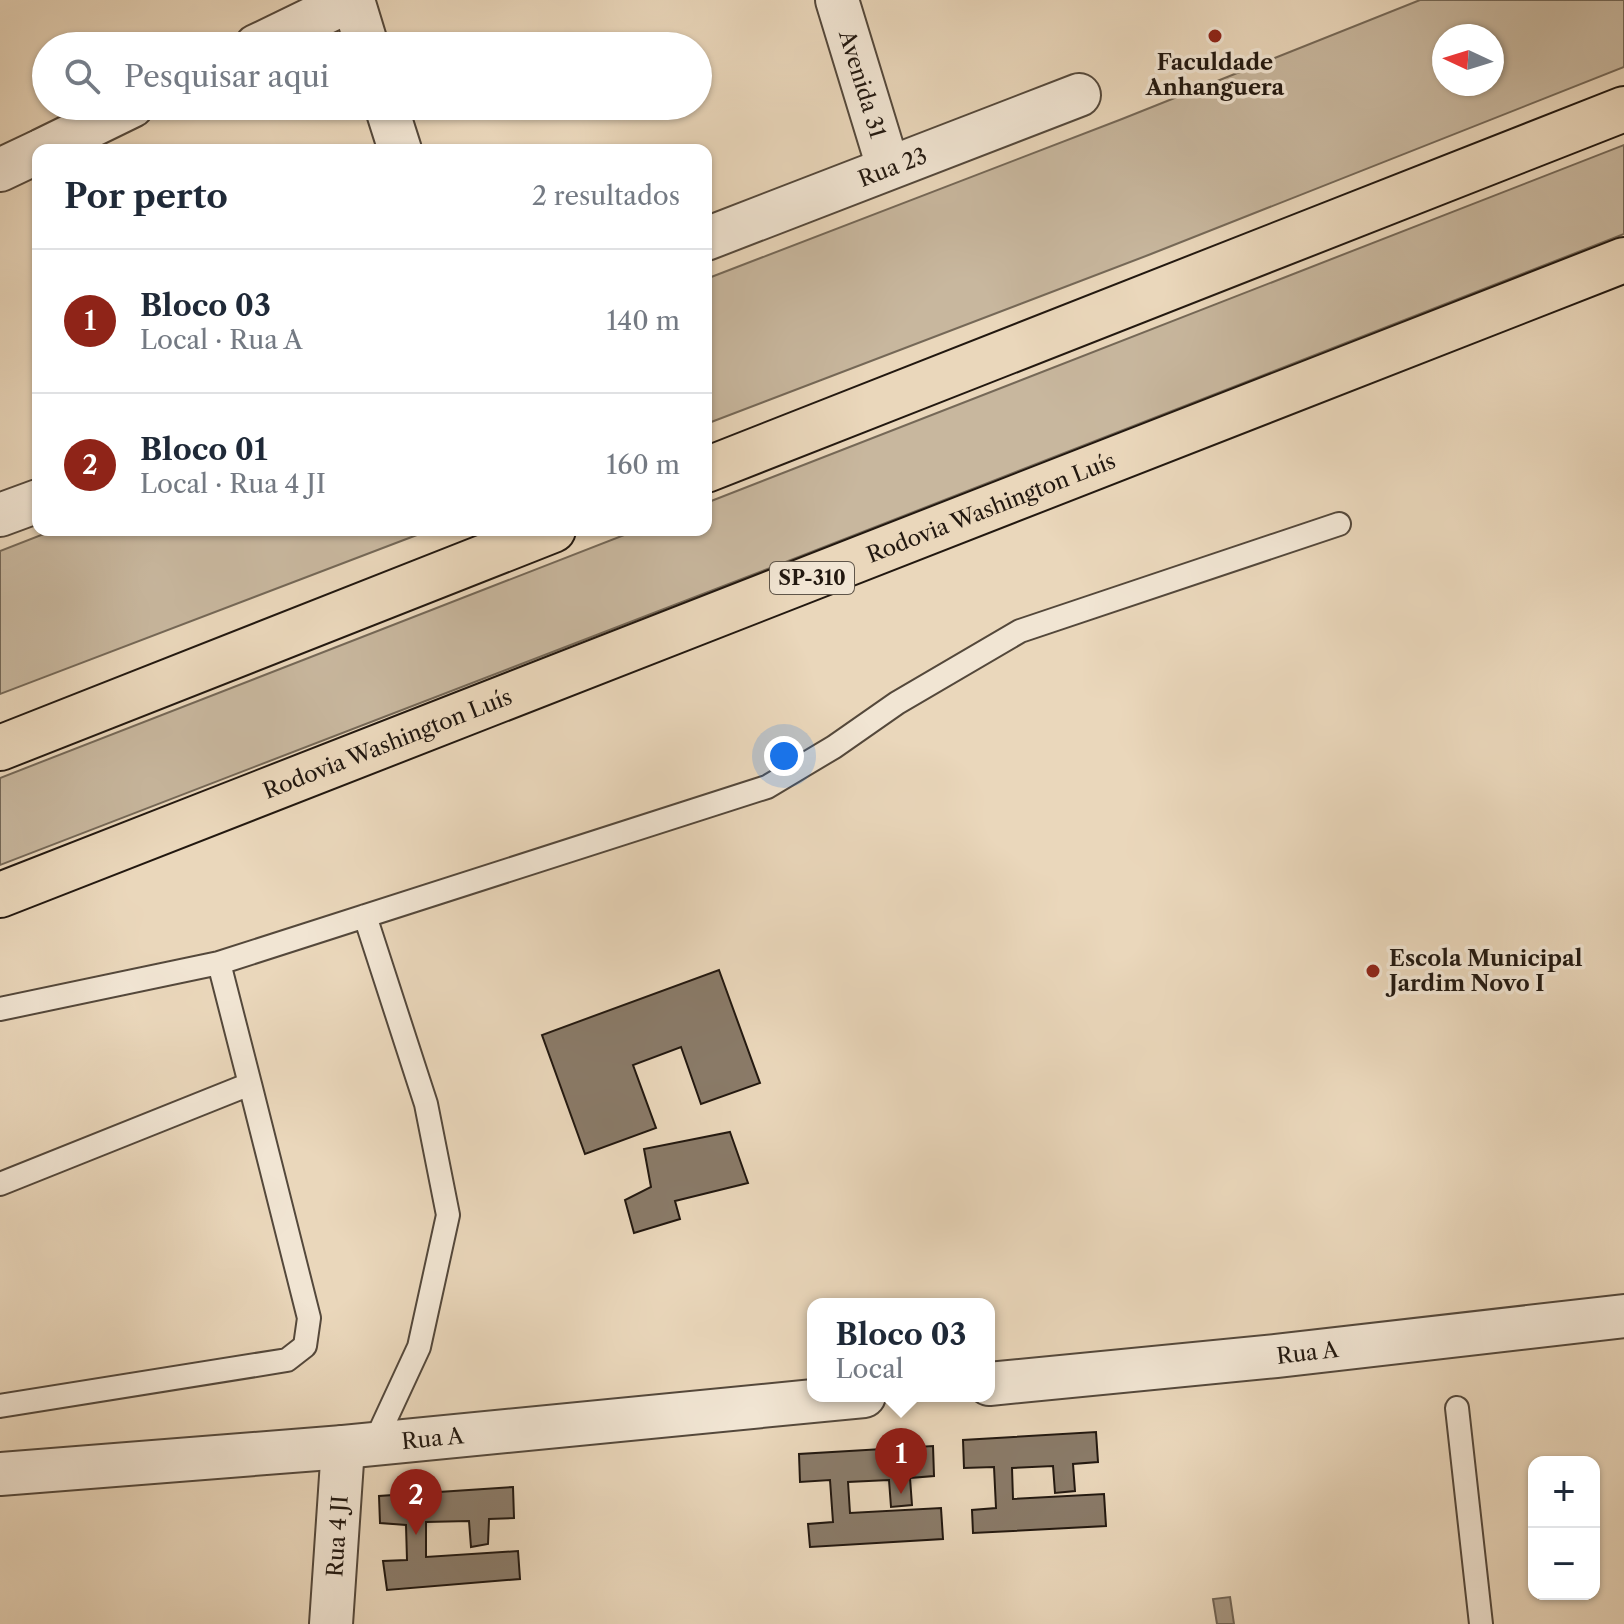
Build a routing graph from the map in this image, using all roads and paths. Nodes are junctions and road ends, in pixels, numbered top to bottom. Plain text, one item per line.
1 (352, 0) edge
2 (837, 0) edge
3 (285, 32) edge
4 (362, 32) edge
5 (1079, 95) dead end
6 (1624, 109) edge
7 (103, 120) edge
8 (390, 120) edge
9 (54, 144) edge
10 (398, 144) edge
11 (32, 155) edge
12 (888, 167) junction
13 (0, 170) edge
14 (712, 237) edge
15 (1624, 260) edge
16 (712, 468) edge
17 (32, 503) edge
18 (0, 515) edge
19 (1339, 524) dead end
20 (538, 536) edge
21 (0, 748) edge
22 (0, 895) edge
23 (365, 916) junction
24 (219, 963) junction
25 (0, 1009) edge
26 (250, 1084) junction
27 (0, 1184) edge
28 (1624, 1316) edge
29 (995, 1383) edge
30 (807, 1402) edge
31 (0, 1406) edge
32 (1457, 1408) dead end
33 (359, 1446) junction
34 (0, 1474) edge
35 (331, 1624) edge
36 (1481, 1624) edge

1 - 3 street
1 - 4 street
2 - 12 street, Avenida 31
5 - 12 street, Rua 23
6 - 16 highway
7 - 9 street
8 - 10 street
11 - 13 street
12 - 14 street, Rua 23
15 - 22 highway, Rodovia Washington Luís / SP-310
17 - 18 street
19 - 23 lane
20 - 21 highway
23 - 24 lane
23 - 33 lane
24 - 25 lane
24 - 26 lane
26 - 27 lane
26 - 31 lane
28 - 29 street, Rua A
30 - 33 street, Rua A
32 - 36 lane
33 - 34 street, Rua A
33 - 35 street, Rua 4 JI

